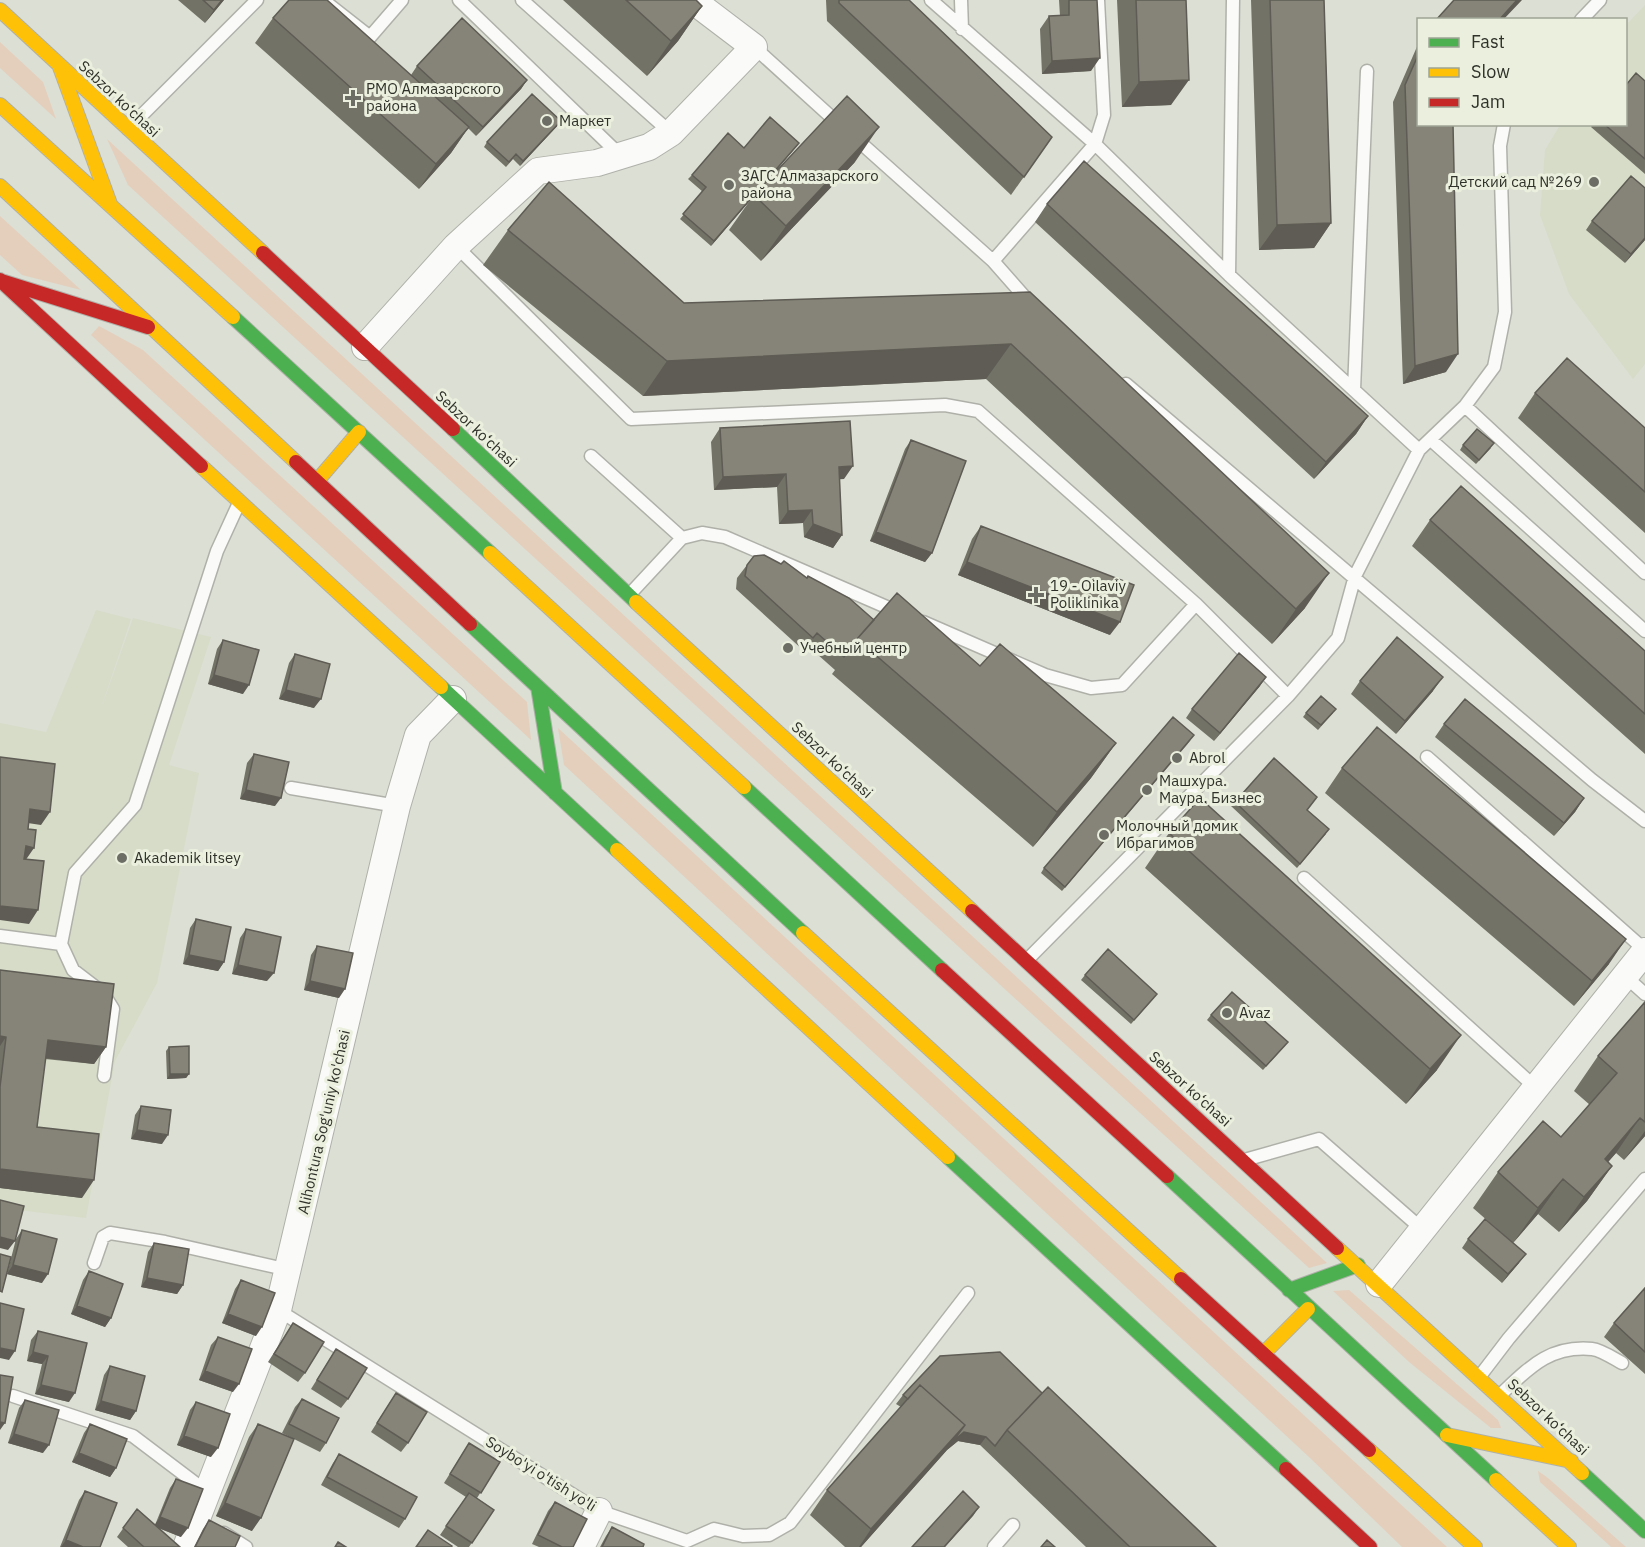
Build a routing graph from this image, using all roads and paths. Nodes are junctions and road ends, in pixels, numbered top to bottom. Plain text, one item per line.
1 (257, 0) edge
2 (323, 0) edge
3 (402, 0) edge
4 (459, 0) edge
5 (522, 0) edge
6 (692, 0) edge
7 (931, 0) edge
8 (961, 0) edge
9 (1098, 0) edge
10 (1233, 0) edge
11 (1600, 0) edge
12 (0, 10) edge
13 (1583, 18) edge
14 (962, 29) junction
15 (754, 47) junction
16 (60, 68) junction
17 (1367, 71) dead end
18 (0, 105) edge
19 (1504, 126) edge
20 (127, 130) junction
21 (671, 133) junction
22 (1095, 144) junction
23 (622, 157) junction
24 (0, 186) edge
25 (112, 208) junction
26 (456, 246) junction
27 (993, 261) junction
28 (1229, 275) junction
29 (1, 281) edge
30 (1038, 309) edge
31 (156, 330) junction
32 (365, 346) junction
33 (1119, 378) edge
34 (1354, 390) junction
35 (1465, 406) junction
36 (359, 432) junction
37 (1431, 440) junction
38 (1419, 450) junction
39 (591, 456) dead end
40 (317, 481) junction
41 (239, 501) junction
42 (682, 538) junction
43 (1645, 573) edge
44 (1355, 576) junction
45 (629, 595) junction
46 (1196, 604) junction
47 (1645, 632) edge
48 (538, 687) junction
49 (1288, 696) junction
50 (453, 699) junction
51 (1427, 757) dead end
52 (291, 788) dead end
53 (555, 793) junction
54 (397, 806) junction
55 (1645, 821) edge
56 (1304, 878) dead end
57 (0, 936) edge
58 (61, 944) junction
59 (1645, 950) edge
60 (1026, 962) junction
61 (1625, 976) junction
62 (1645, 994) edge
63 (104, 1076) dead end
64 (1536, 1088) junction
65 (1243, 1160) junction
66 (1645, 1179) edge
67 (1423, 1230) junction
68 (94, 1263) dead end
69 (1358, 1264) junction
70 (289, 1270) junction
71 (1379, 1284) junction
72 (1288, 1290) junction
73 (968, 1293) dead end
74 (1308, 1308) junction
75 (278, 1310) junction
76 (1263, 1354) junction
77 (1622, 1363) dead end
78 (1480, 1376) junction
79 (1500, 1395) junction
80 (13, 1396) edge
81 (1447, 1435) junction
82 (1571, 1461) junction
83 (599, 1511) junction
84 (208, 1514) junction
85 (1013, 1525) dead end
86 (1645, 1531) edge
87 (186, 1547) edge
88 (246, 1547) edge
89 (581, 1547) edge
90 (994, 1547) edge
91 (1370, 1547) edge
92 (1475, 1547) edge
93 (1569, 1547) edge

1 - 20 lane
2 - 3 lane
4 - 23 lane
5 - 21 lane
6 - 15 street
7 - 14 lane
8 - 14 lane
9 - 22 lane
10 - 28 lane
11 - 13 lane
12 - 16 main road, Sebzor ko‘chasi
14 - 22 lane
15 - 21 street
15 - 27 lane
16 - 20 main road, Sebzor ko‘chasi
16 - 25 main road
17 - 34 lane
18 - 25 main road
19 - 35 lane
20 - 32 main road, Sebzor ko‘chasi
21 - 23 street
22 - 27 lane
22 - 28 lane
23 - 26 street
24 - 31 main road
25 - 36 main road
26 - 32 street
26 - 46 lane
27 - 30 lane
28 - 34 lane
29 - 31 main road
29 - 41 main road
31 - 40 main road
32 - 45 main road, Sebzor ko‘chasi
33 - 44 lane
34 - 38 lane
35 - 37 lane
35 - 43 lane
36 - 40 main road
36 - 72 main road
37 - 38 lane
37 - 47 lane
38 - 44 lane
39 - 42 lane
40 - 48 main road
41 - 50 main road
41 - 58 lane
42 - 45 lane
42 - 46 lane
44 - 49 lane
44 - 55 lane
45 - 60 main road, Sebzor ko‘chasi
46 - 49 lane
48 - 53 main road
48 - 76 main road
49 - 60 lane
50 - 53 main road
50 - 54 street, Alihontura Sog'uniy ko'chasi
51 - 59 lane
52 - 54 lane
53 - 91 main road
54 - 70 street, Alihontura Sog'uniy ko'chasi
56 - 64 lane
57 - 58 lane
58 - 63 lane
59 - 61 street
60 - 65 main road, Sebzor ko‘chasi
61 - 62 lane
61 - 64 street
64 - 67 street
65 - 67 lane
65 - 69 main road, Sebzor ko‘chasi
66 - 78 lane
67 - 71 street
68 - 70 lane
69 - 71 main road, Sebzor ko‘chasi
69 - 72 main road
70 - 75 street, Alihontura Sog'uniy ko'chasi
71 - 78 main road, Sebzor ko‘chasi
72 - 74 main road
73 - 83 lane, Soybo'yi o'tish yo'li
74 - 76 main road
74 - 81 main road
75 - 83 lane, Soybo'yi o'tish yo'li
75 - 84 street, Alihontura Sog'uniy ko'chasi
76 - 92 main road
77 - 79 lane
78 - 79 main road, Sebzor ko‘chasi
79 - 82 main road, Sebzor ko‘chasi
80 - 84 lane
81 - 82 main road
81 - 93 main road
82 - 86 main road, Sebzor ko‘chasi
83 - 89 street
84 - 87 street, Alihontura Sog'uniy ko'chasi
84 - 88 lane
85 - 90 lane

